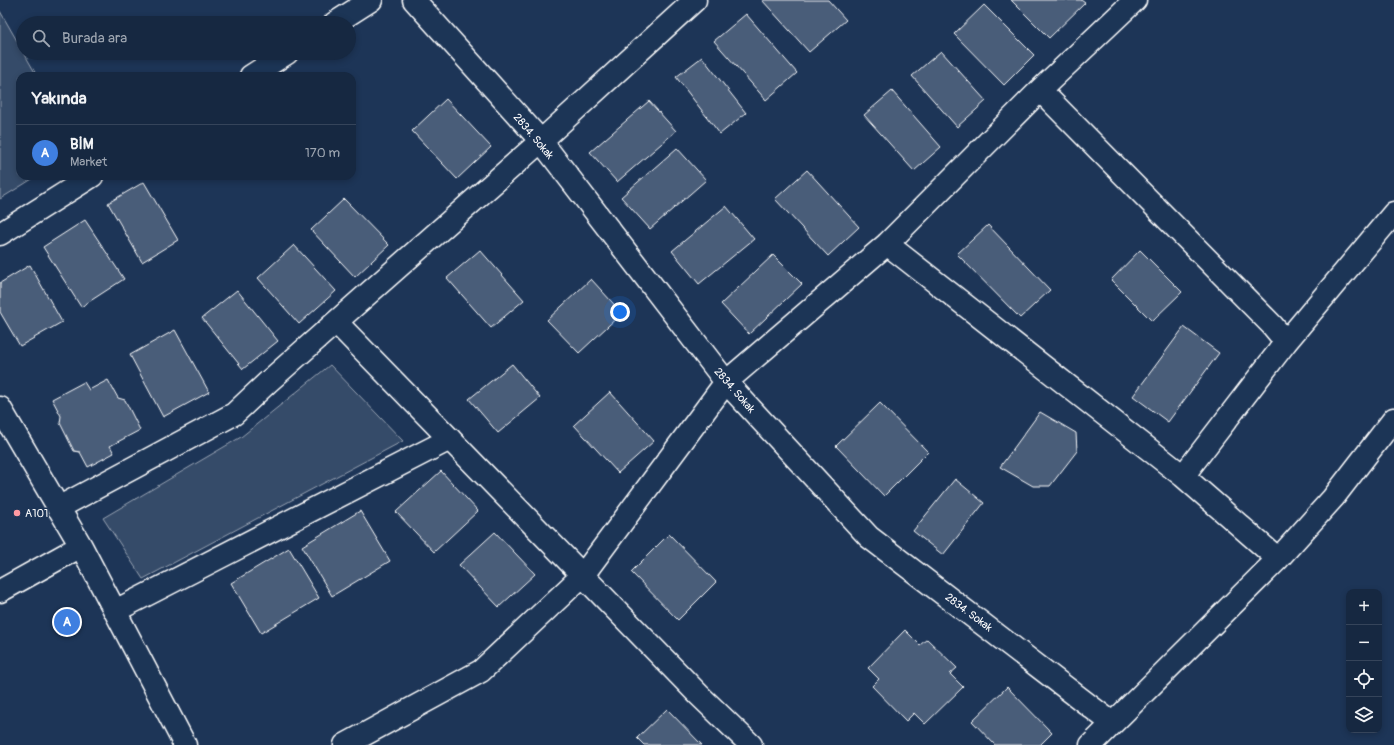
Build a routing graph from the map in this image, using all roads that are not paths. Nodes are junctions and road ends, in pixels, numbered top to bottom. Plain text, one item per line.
1 (371, 0) edge
2 (414, 0) edge
3 (695, 0) edge
4 (1133, 1) edge
5 (346, 16) edge
6 (276, 60) edge
7 (257, 72) edge
8 (1040, 90) junction
9 (541, 141) junction
10 (86, 180) edge
11 (1394, 213) edge
12 (0, 234) edge
13 (887, 244) junction
14 (336, 322) junction
15 (1286, 342) junction
16 (726, 382) junction
17 (0, 408) edge
18 (1394, 419) edge
19 (450, 439) junction
20 (1183, 476) junction
21 (58, 508) junction
22 (81, 546) junction
23 (1278, 560) junction
24 (583, 575) junction
25 (0, 590) edge
26 (115, 611) junction
27 (1112, 723) junction
28 (185, 745) edge
29 (345, 745) edge
30 (751, 745) edge
31 (1091, 745) edge

1 - 5 street
2 - 9 street, 2834. Sokak
3 - 9 street
4 - 8 street
6 - 7 street
8 - 13 street
8 - 15 street
9 - 14 street
9 - 16 street, 2834. Sokak
10 - 12 street
11 - 15 street
13 - 16 street
13 - 20 street
14 - 19 street
14 - 21 street
15 - 20 street
16 - 24 street
16 - 27 street, 2834. Sokak
17 - 21 street
18 - 23 street
19 - 24 street
19 - 26 street
20 - 23 street
21 - 22 street
22 - 25 street
22 - 26 street
23 - 27 street
24 - 29 street
24 - 30 street
26 - 28 street
27 - 31 street

